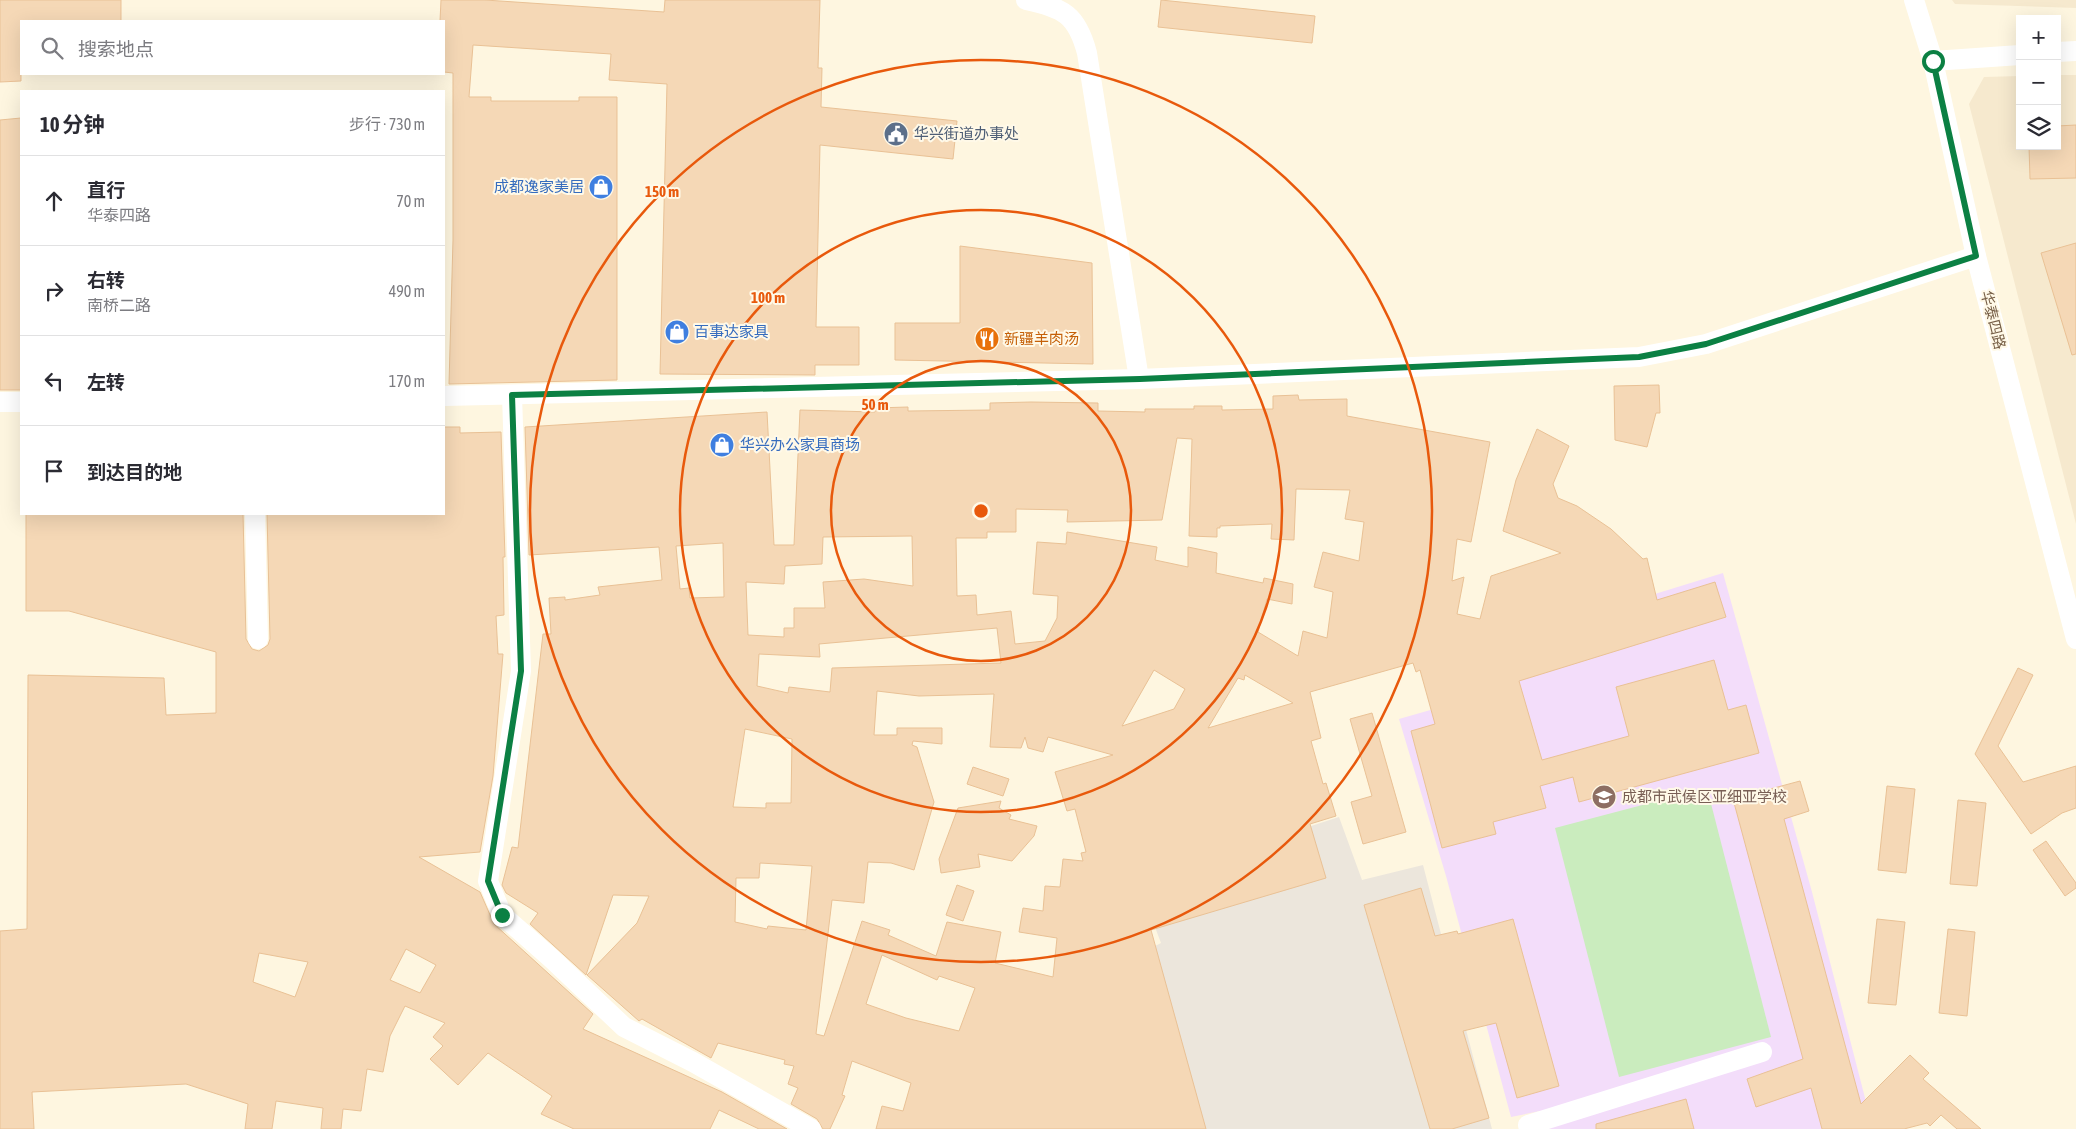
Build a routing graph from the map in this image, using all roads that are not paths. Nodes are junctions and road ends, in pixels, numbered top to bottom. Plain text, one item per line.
1 (1026, 0) edge
2 (1914, 0) edge
3 (2076, 51) edge
4 (2061, 52) edge
5 (2016, 55) edge
6 (1933, 61) junction
7 (1976, 256) junction
8 (1140, 379) junction
9 (512, 395) junction
10 (445, 396) edge
11 (0, 402) edge
12 (20, 402) edge
13 (255, 515) edge
14 (2056, 563) junction
15 (2076, 569) edge
16 (258, 639) dead end
17 (2076, 639) edge
18 (1762, 1052) dead end
19 (1524, 1128) edge
20 (811, 1129) edge

1 - 8 street
2 - 6 street, 华泰四路
3 - 4 street
5 - 6 street
6 - 7 street, 华泰四路
7 - 8 street
7 - 14 street, 华泰四路
8 - 9 street
9 - 10 street
9 - 20 street
11 - 12 street
13 - 16 street
14 - 15 street
14 - 17 street, 华泰四路
18 - 19 street

